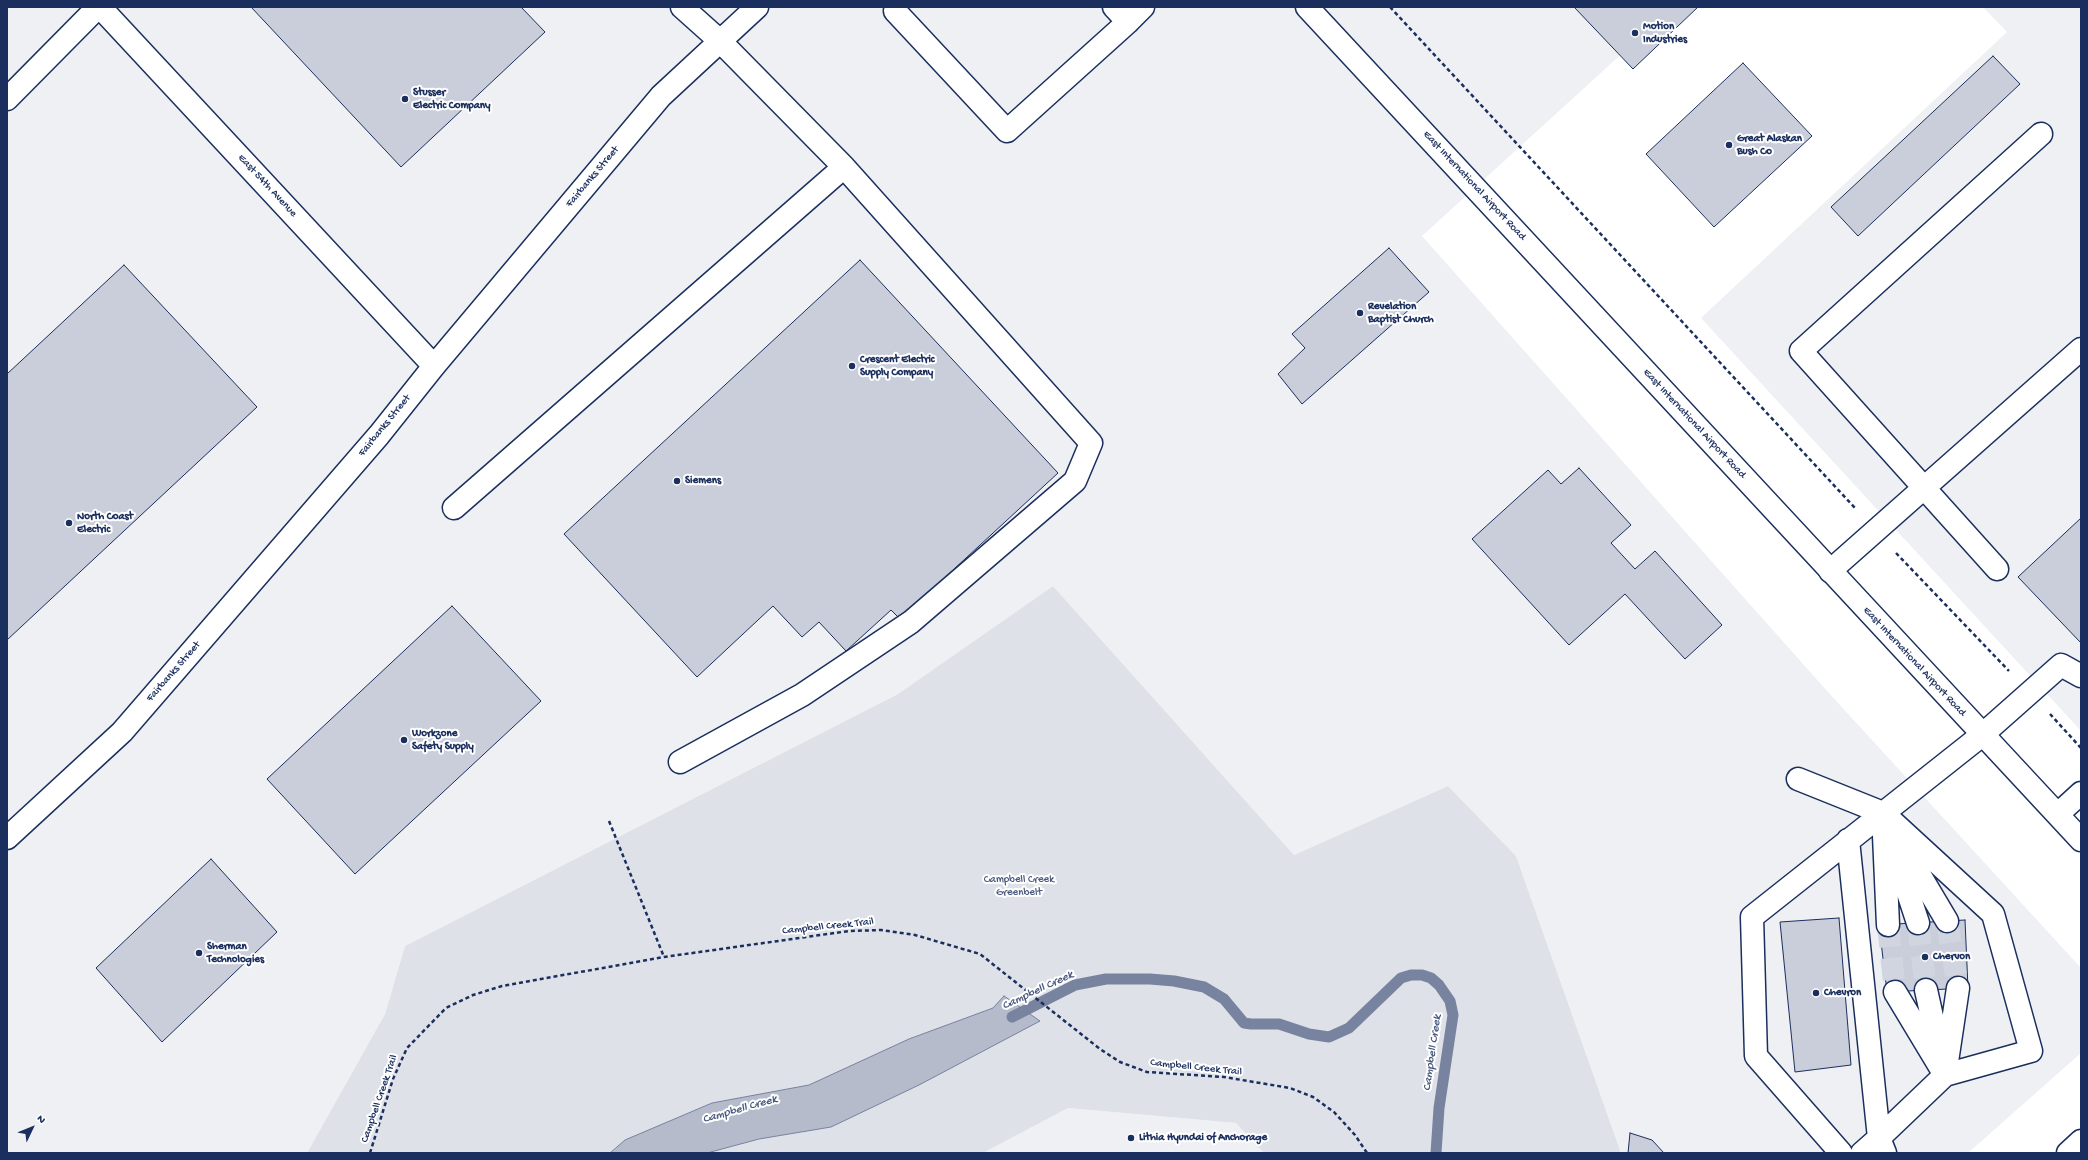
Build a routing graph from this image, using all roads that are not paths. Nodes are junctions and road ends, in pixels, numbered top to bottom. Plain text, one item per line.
1 (99, 7) edge
2 (682, 7) edge
3 (757, 7) edge
4 (1143, 7) edge
5 (1309, 8) edge
6 (895, 11) dead end
7 (1121, 14) edge
8 (720, 41) junction
9 (7, 99) edge
10 (2041, 134) dead end
11 (844, 167) junction
12 (2081, 349) edge
13 (434, 366) junction
14 (1923, 489) junction
15 (454, 508) dead end
16 (1997, 569) dead end
17 (1830, 571) junction
18 (2081, 676) edge
19 (1982, 734) junction
20 (680, 762) dead end
21 (1798, 778) dead end
22 (2081, 793) edge
23 (1883, 813) junction
24 (2058, 814) junction
25 (7, 838) edge
26 (1848, 840) junction
27 (2081, 840) edge
28 (1947, 921) tunnel mouth
29 (1918, 923) tunnel mouth
30 (1888, 925) tunnel mouth
31 (1958, 988) tunnel mouth
32 (1926, 990) tunnel mouth
33 (1895, 992) tunnel mouth
34 (1945, 1075) junction
35 (2081, 1141) edge
36 (1882, 1145) edge
37 (1841, 1153) edge
38 (1862, 1153) edge
39 (2068, 1153) edge

1 - 9 street
1 - 13 street, East 54th Avenue
2 - 8 street
3 - 8 street, Fairbanks Street
4 - 7 street
5 - 17 street, East International Airport Road
6 - 7 street
8 - 11 street
8 - 13 street, Fairbanks Street
10 - 14 street
11 - 15 street
11 - 20 street
12 - 14 street
13 - 25 street, Fairbanks Street
14 - 16 street
14 - 17 street
17 - 19 street, East International Airport Road
18 - 19 street
19 - 23 street
19 - 24 street, East International Airport Road
21 - 23 street
22 - 24 street
23 - 26 street
23 - 28 street
23 - 29 street
23 - 30 street
23 - 34 street
24 - 27 street, East International Airport Road
26 - 36 street
26 - 37 street
31 - 34 street
32 - 34 street
33 - 34 street
34 - 36 street
35 - 39 street
36 - 38 street

